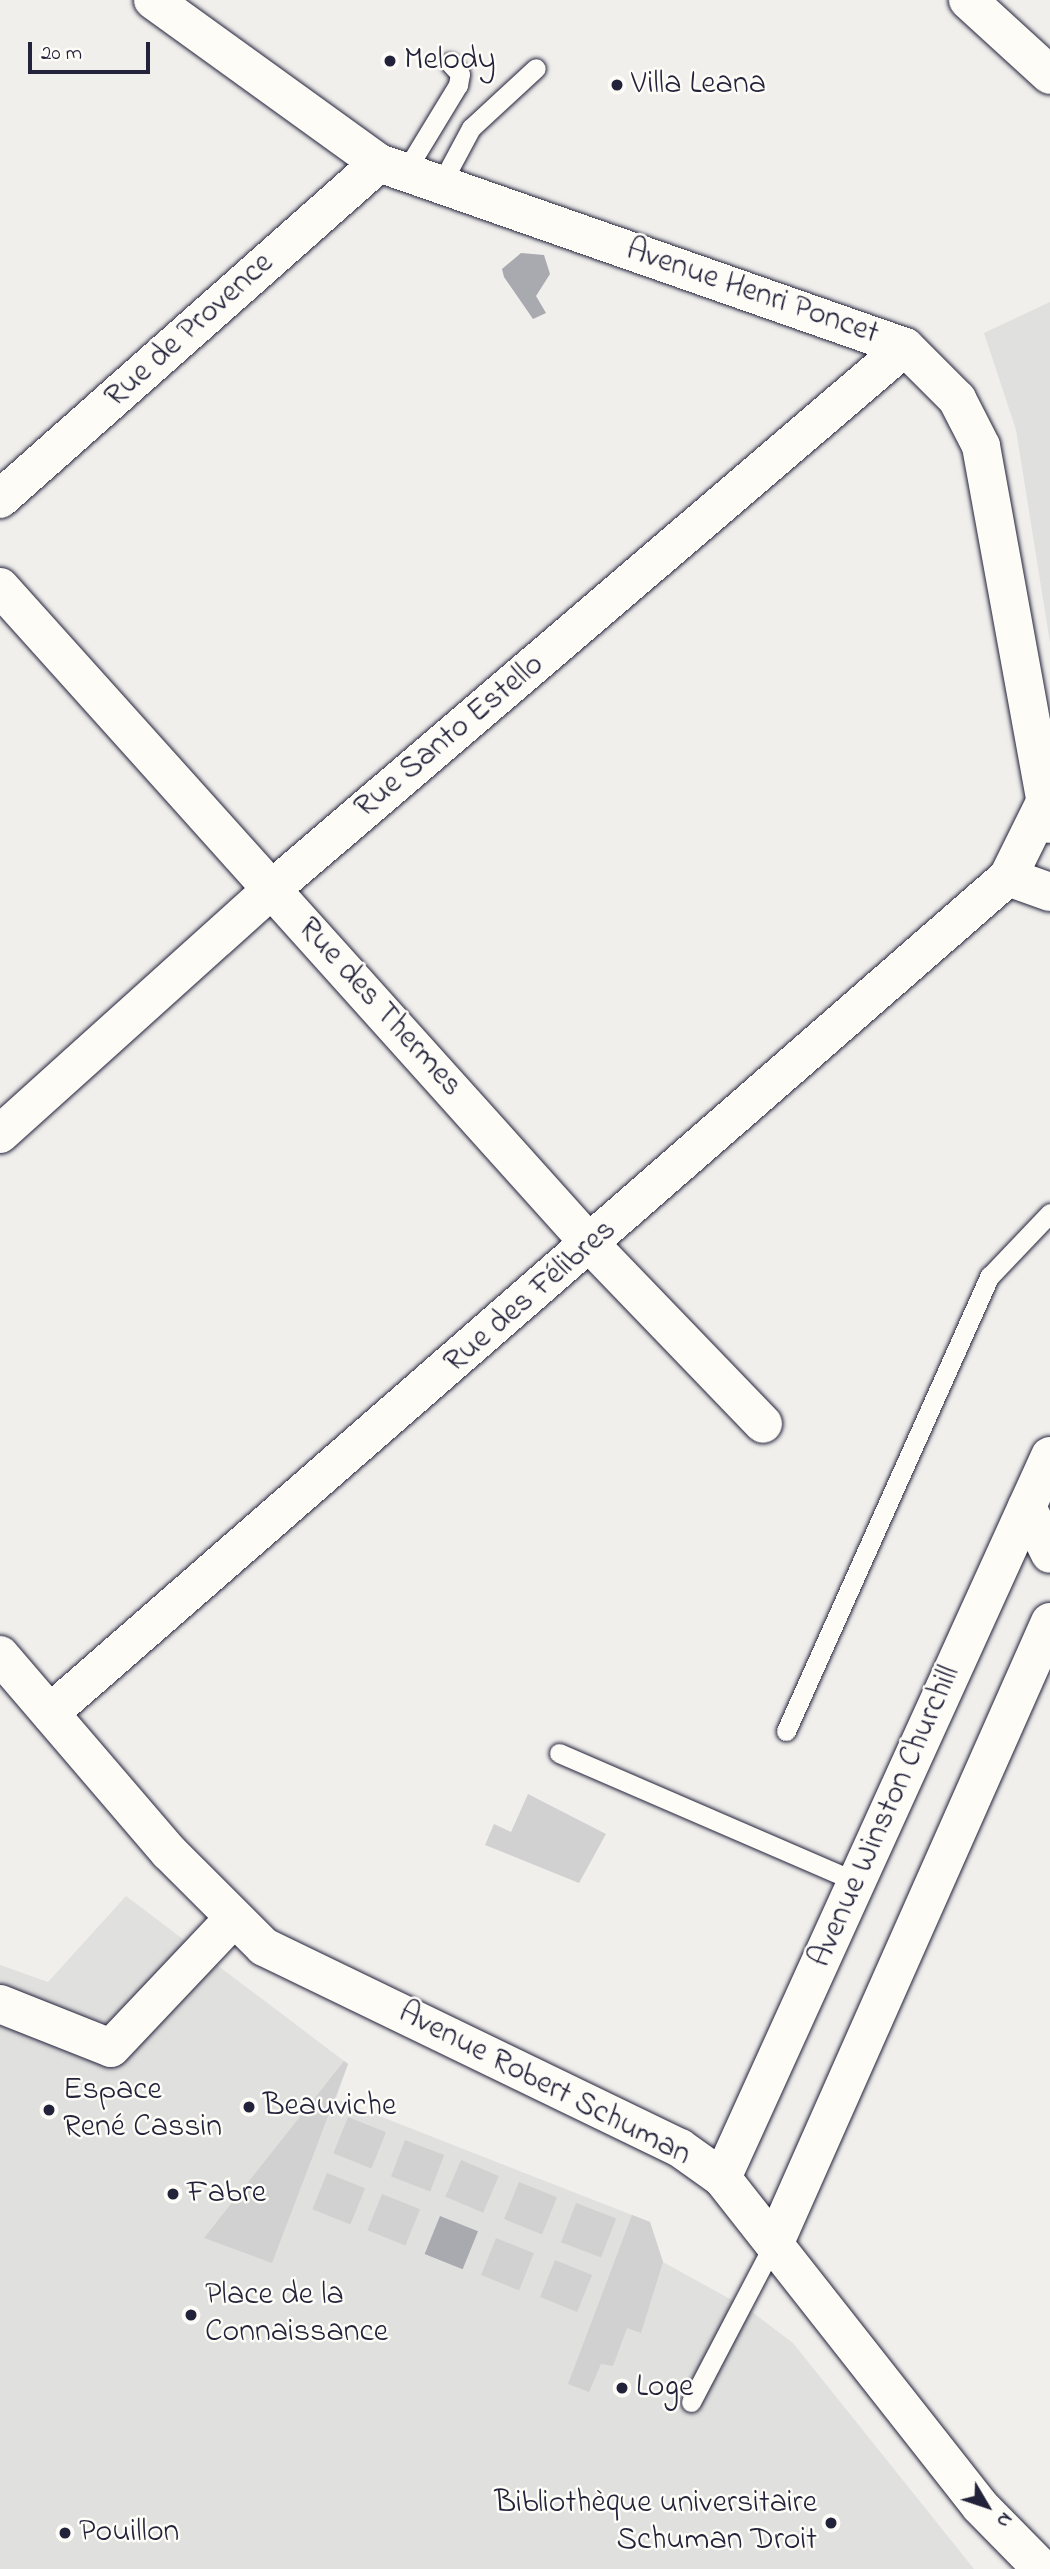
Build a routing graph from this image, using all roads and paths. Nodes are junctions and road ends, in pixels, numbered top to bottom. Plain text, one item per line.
1 (153, 0) edge
2 (968, 0) edge
3 (450, 63) dead end
4 (536, 68) dead end
5 (1050, 75) edge
6 (392, 167) junction
7 (441, 184) junction
8 (905, 347) junction
9 (0, 499) edge
10 (0, 587) edge
11 (1048, 812) edge
12 (1008, 877) junction
13 (272, 889) junction
14 (1050, 892) edge
15 (0, 1133) edge
16 (1050, 1213) edge
17 (592, 1245) junction
18 (764, 1424) dead end
19 (1050, 1456) edge
20 (1027, 1507) junction
21 (1050, 1554) edge
22 (1050, 1622) edge
23 (0, 1654) edge
24 (1039, 1667) edge
25 (50, 1713) junction
26 (786, 1731) dead end
27 (559, 1752) dead end
28 (857, 1882) junction
29 (234, 1919) junction
30 (0, 2004) edge
31 (722, 2178) junction
32 (776, 2240) junction
33 (691, 2402) dead end
34 (1042, 2569) edge

1 - 6 street, Avenue Henri Poncet
2 - 5 street
3 - 6 lane
4 - 7 lane
6 - 7 street, Avenue Henri Poncet
6 - 9 street, Rue de Provence
7 - 8 street, Avenue Henri Poncet
8 - 11 street, Avenue Henri Poncet
8 - 13 street, Rue Santo Estello
10 - 13 street, Rue des Thermes
11 - 12 street, Rue des Félibres
12 - 14 street
12 - 17 street, Rue des Félibres
13 - 15 street, Rue Santo Estello
13 - 17 street, Rue des Thermes
16 - 26 lane
17 - 18 street, Rue des Thermes
17 - 25 street, Rue des Félibres
19 - 20 street, Avenue Winston Churchill
20 - 21 street
20 - 28 street, Avenue Winston Churchill
22 - 24 street
23 - 25 street, Avenue Robert Schuman
24 - 32 street
25 - 29 street, Avenue Robert Schuman
27 - 28 lane
28 - 31 street, Avenue Winston Churchill
29 - 30 street
29 - 31 street, Avenue Robert Schuman
31 - 32 street, Avenue Robert Schuman
32 - 33 lane
32 - 34 street, Avenue Robert Schuman

